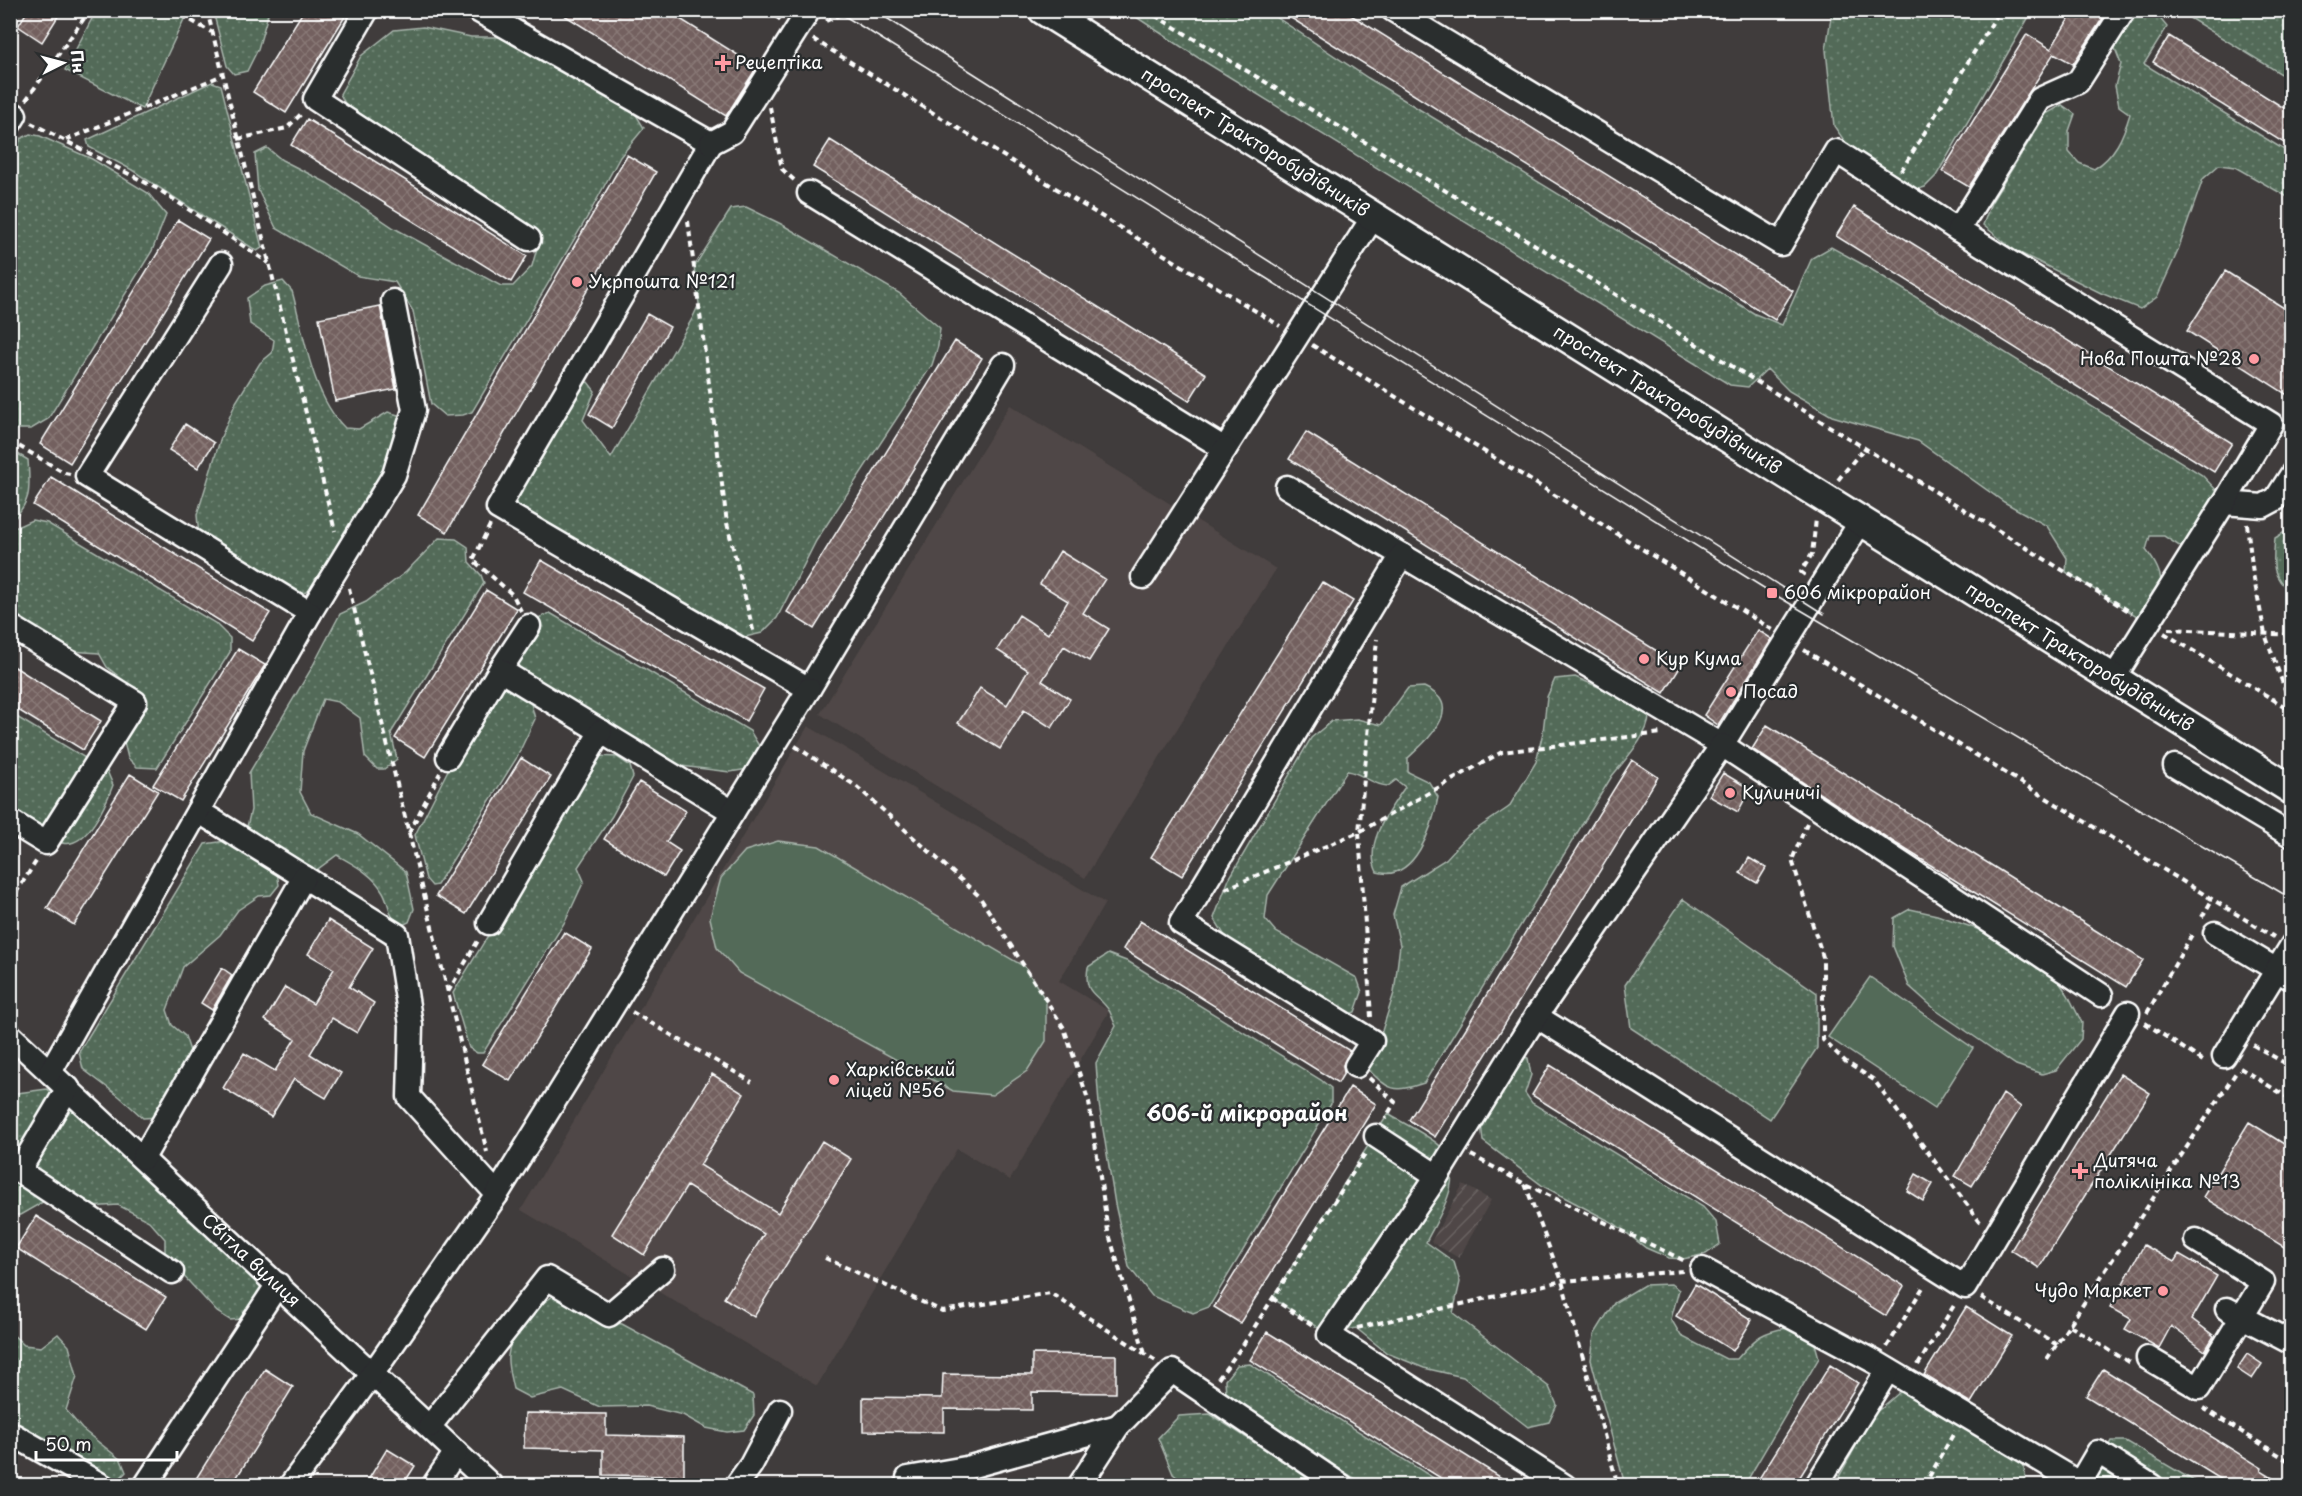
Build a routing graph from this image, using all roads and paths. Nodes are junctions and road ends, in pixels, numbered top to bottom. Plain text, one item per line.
1 (90, 10) edge
2 (172, 10) edge
3 (207, 10) edge
4 (367, 10) edge
5 (477, 10) edge
6 (767, 10) edge
7 (1042, 10) edge
8 (1146, 10) edge
9 (1393, 10) edge
10 (2000, 10) edge
11 (2124, 10) edge
12 (1074, 18) edge
13 (803, 20) edge
14 (212, 32) junction
15 (223, 75) junction
16 (765, 80) junction
17 (315, 99) junction
18 (13, 119) edge
19 (238, 139) junction
20 (66, 140) junction
21 (711, 143) junction
22 (1891, 187) junction
23 (684, 189) junction
24 (809, 193) joint
25 (1373, 217) junction
26 (1958, 230) junction
27 (530, 238) dead end
28 (269, 263) junction
29 (221, 264) dead end
30 (393, 301) dead end
31 (1297, 336) junction
32 (1003, 365) dead end
33 (10, 441) edge
34 (1864, 448) junction
35 (1225, 449) junction
36 (65, 473) dead end
37 (2292, 474) edge
38 (1837, 482) dead end
39 (1287, 487) dead end
40 (2235, 504) junction
41 (498, 508) junction
42 (1817, 509) dead end
43 (1861, 521) junction
44 (1402, 555) junction
45 (342, 560) junction
46 (1143, 577) dead end
47 (1821, 587) junction
48 (310, 613) junction
49 (2148, 623) junction
50 (10, 626) edge
51 (529, 626) joint
52 (2265, 633) junction
53 (2292, 635) edge
54 (1377, 636) dead end
55 (1788, 639) junction
56 (760, 661) junction
57 (500, 670) junction
58 (2113, 678) junction
59 (809, 689) junction
60 (2292, 710) edge
61 (1694, 729) junction
62 (601, 731) junction
63 (780, 736) junction
64 (1722, 745) junction
65 (448, 757) joint
66 (2175, 766) dead end
67 (2292, 790) edge
68 (1814, 806) junction
69 (198, 811) junction
70 (733, 812) junction
71 (10, 821) edge
72 (1359, 832) junction
73 (409, 834) junction
74 (2292, 836) edge
75 (41, 854) dead end
76 (304, 877) junction
77 (2212, 900) junction
78 (10, 902) edge
79 (1193, 902) junction
80 (489, 923) joint
81 (2204, 928) junction
82 (2291, 946) edge
83 (2284, 974) edge
84 (448, 993) junction
85 (2101, 995) dead end
86 (616, 1002) junction
87 (2128, 1013) dead end
88 (1536, 1016) junction
89 (10, 1035) edge
90 (1372, 1041) junction
91 (2248, 1052) dead end
92 (2228, 1064) junction
93 (1356, 1066) joint
94 (2292, 1067) edge
95 (50, 1072) junction
96 (2232, 1079) junction
97 (752, 1082) dead end
98 (68, 1088) junction
99 (2292, 1100) edge
100 (1376, 1136) junction
101 (1457, 1147) junction
102 (143, 1158) junction
103 (489, 1161) dead end
104 (1437, 1176) junction
105 (1525, 1184) junction
106 (497, 1194) junction
107 (2196, 1240) dead end
108 (1991, 1242) junction
109 (825, 1258) dead end
110 (1935, 1268) junction
111 (663, 1269) dead end
112 (1702, 1269) junction
113 (172, 1272) dead end
114 (1562, 1281) junction
115 (278, 1284) junction
116 (1965, 1287) junction
117 (1272, 1298) junction
118 (2235, 1313) junction
119 (1329, 1335) junction
120 (2292, 1342) edge
121 (2057, 1345) junction
122 (1145, 1354) junction
123 (2148, 1358) dead end
124 (2047, 1359) dead end
125 (1882, 1366) junction
126 (1172, 1371) junction
127 (373, 1373) junction
128 (1908, 1381) junction
129 (1207, 1395) junction
130 (780, 1410) dead end
131 (1964, 1415) junction
132 (1118, 1425) junction
133 (430, 1426) junction
134 (10, 1432) edge
135 (456, 1452) junction
136 (908, 1478) dead end
137 (2078, 1484) edge
138 (103, 1485) edge
139 (145, 1485) edge
140 (290, 1485) edge
141 (433, 1485) edge
142 (492, 1485) edge
143 (736, 1485) edge
144 (1080, 1485) edge
145 (1342, 1485) edge
146 (1565, 1485) edge
147 (1618, 1485) edge
148 (1816, 1485) edge
149 (1924, 1485) edge
150 (2152, 1485) edge

1 - 18 path
2 - 14 path
3 - 14 path
4 - 17 street
5 - 21 street
6 - 13 path
7 - 12 main road, проспект Тракторобудівників
8 - 34 path
9 - 22 street
10 - 22 path
11 - 26 street
12 - 25 main road, проспект Тракторобудівників
13 - 16 street
13 - 31 path
14 - 15 path
15 - 19 path
15 - 20 path
16 - 21 street
16 - 24 path
17 - 19 path
17 - 27 street
18 - 20 path
19 - 28 path
20 - 28 path
21 - 23 street
22 - 26 street
23 - 41 street
23 - 56 path
24 - 35 street
25 - 31 street
25 - 43 main road, проспект Тракторобудівників
26 - 40 street
28 - 45 path
29 - 48 street
30 - 45 street
31 - 35 street
31 - 55 path
32 - 59 street
33 - 36 path
34 - 38 path
34 - 49 path
35 - 46 street
37 - 40 street
39 - 44 street
40 - 49 street
40 - 52 path
41 - 51 path
41 - 56 street
42 - 47 path
43 - 47 street
43 - 58 main road, проспект Тракторобудівників
44 - 61 street
44 - 79 street
45 - 48 street
45 - 73 path
47 - 55 street
48 - 69 street
49 - 58 street
50 - 71 street
51 - 57 street
52 - 53 path
52 - 60 path
52 - 60 path
54 - 72 path
55 - 64 street
55 - 77 path
56 - 59 street
57 - 62 street
57 - 65 street
58 - 67 main road, проспект Тракторобудівників
59 - 63 street
61 - 64 street
61 - 72 path
62 - 70 street
62 - 80 street
63 - 70 street
63 - 122 path
64 - 68 street
64 - 88 street
65 - 73 path
66 - 74 street
68 - 85 street
68 - 108 path
69 - 76 street
69 - 95 street
70 - 86 street
72 - 79 path
72 - 90 path
73 - 84 path
75 - 78 path
76 - 102 street
76 - 106 street
77 - 81 path
77 - 82 path
79 - 90 street
80 - 84 path
81 - 83 street
81 - 92 path
82 - 83 street
83 - 92 street
84 - 103 path
86 - 97 path
86 - 106 street
87 - 108 street
88 - 101 street
88 - 110 street
89 - 95 street, Світла вулиця
90 - 93 street
91 - 94 path
92 - 96 path
92 - 96 path
92 - 99 path
93 - 100 path
95 - 98 street, Світла вулиця
96 - 121 path
98 - 102 street, Світла вулиця
98 - 113 street
100 - 104 street
100 - 117 path
101 - 104 street
101 - 105 path
102 - 115 street, Світла вулиця
104 - 119 street
105 - 112 path
105 - 114 path
106 - 127 street
107 - 118 street
108 - 116 street
109 - 122 path
110 - 116 street
110 - 125 path
111 - 133 street
112 - 114 path
112 - 125 street
114 - 119 path
114 - 147 path
115 - 127 street, Світла вулиця
115 - 139 street
116 - 121 path
116 - 128 path
117 - 119 path
117 - 129 path
118 - 120 street
118 - 123 street
119 - 146 street
121 - 124 path
122 - 126 path
125 - 128 street
125 - 148 street
126 - 129 street
126 - 132 street
127 - 133 street, Світла вулиця
127 - 140 street
128 - 131 street
129 - 145 street
130 - 143 street
131 - 137 street
131 - 149 path
132 - 136 street
132 - 144 street
133 - 135 street, Світла вулиця
134 - 138 street
135 - 141 street
135 - 142 street, Світла вулиця
137 - 150 street

